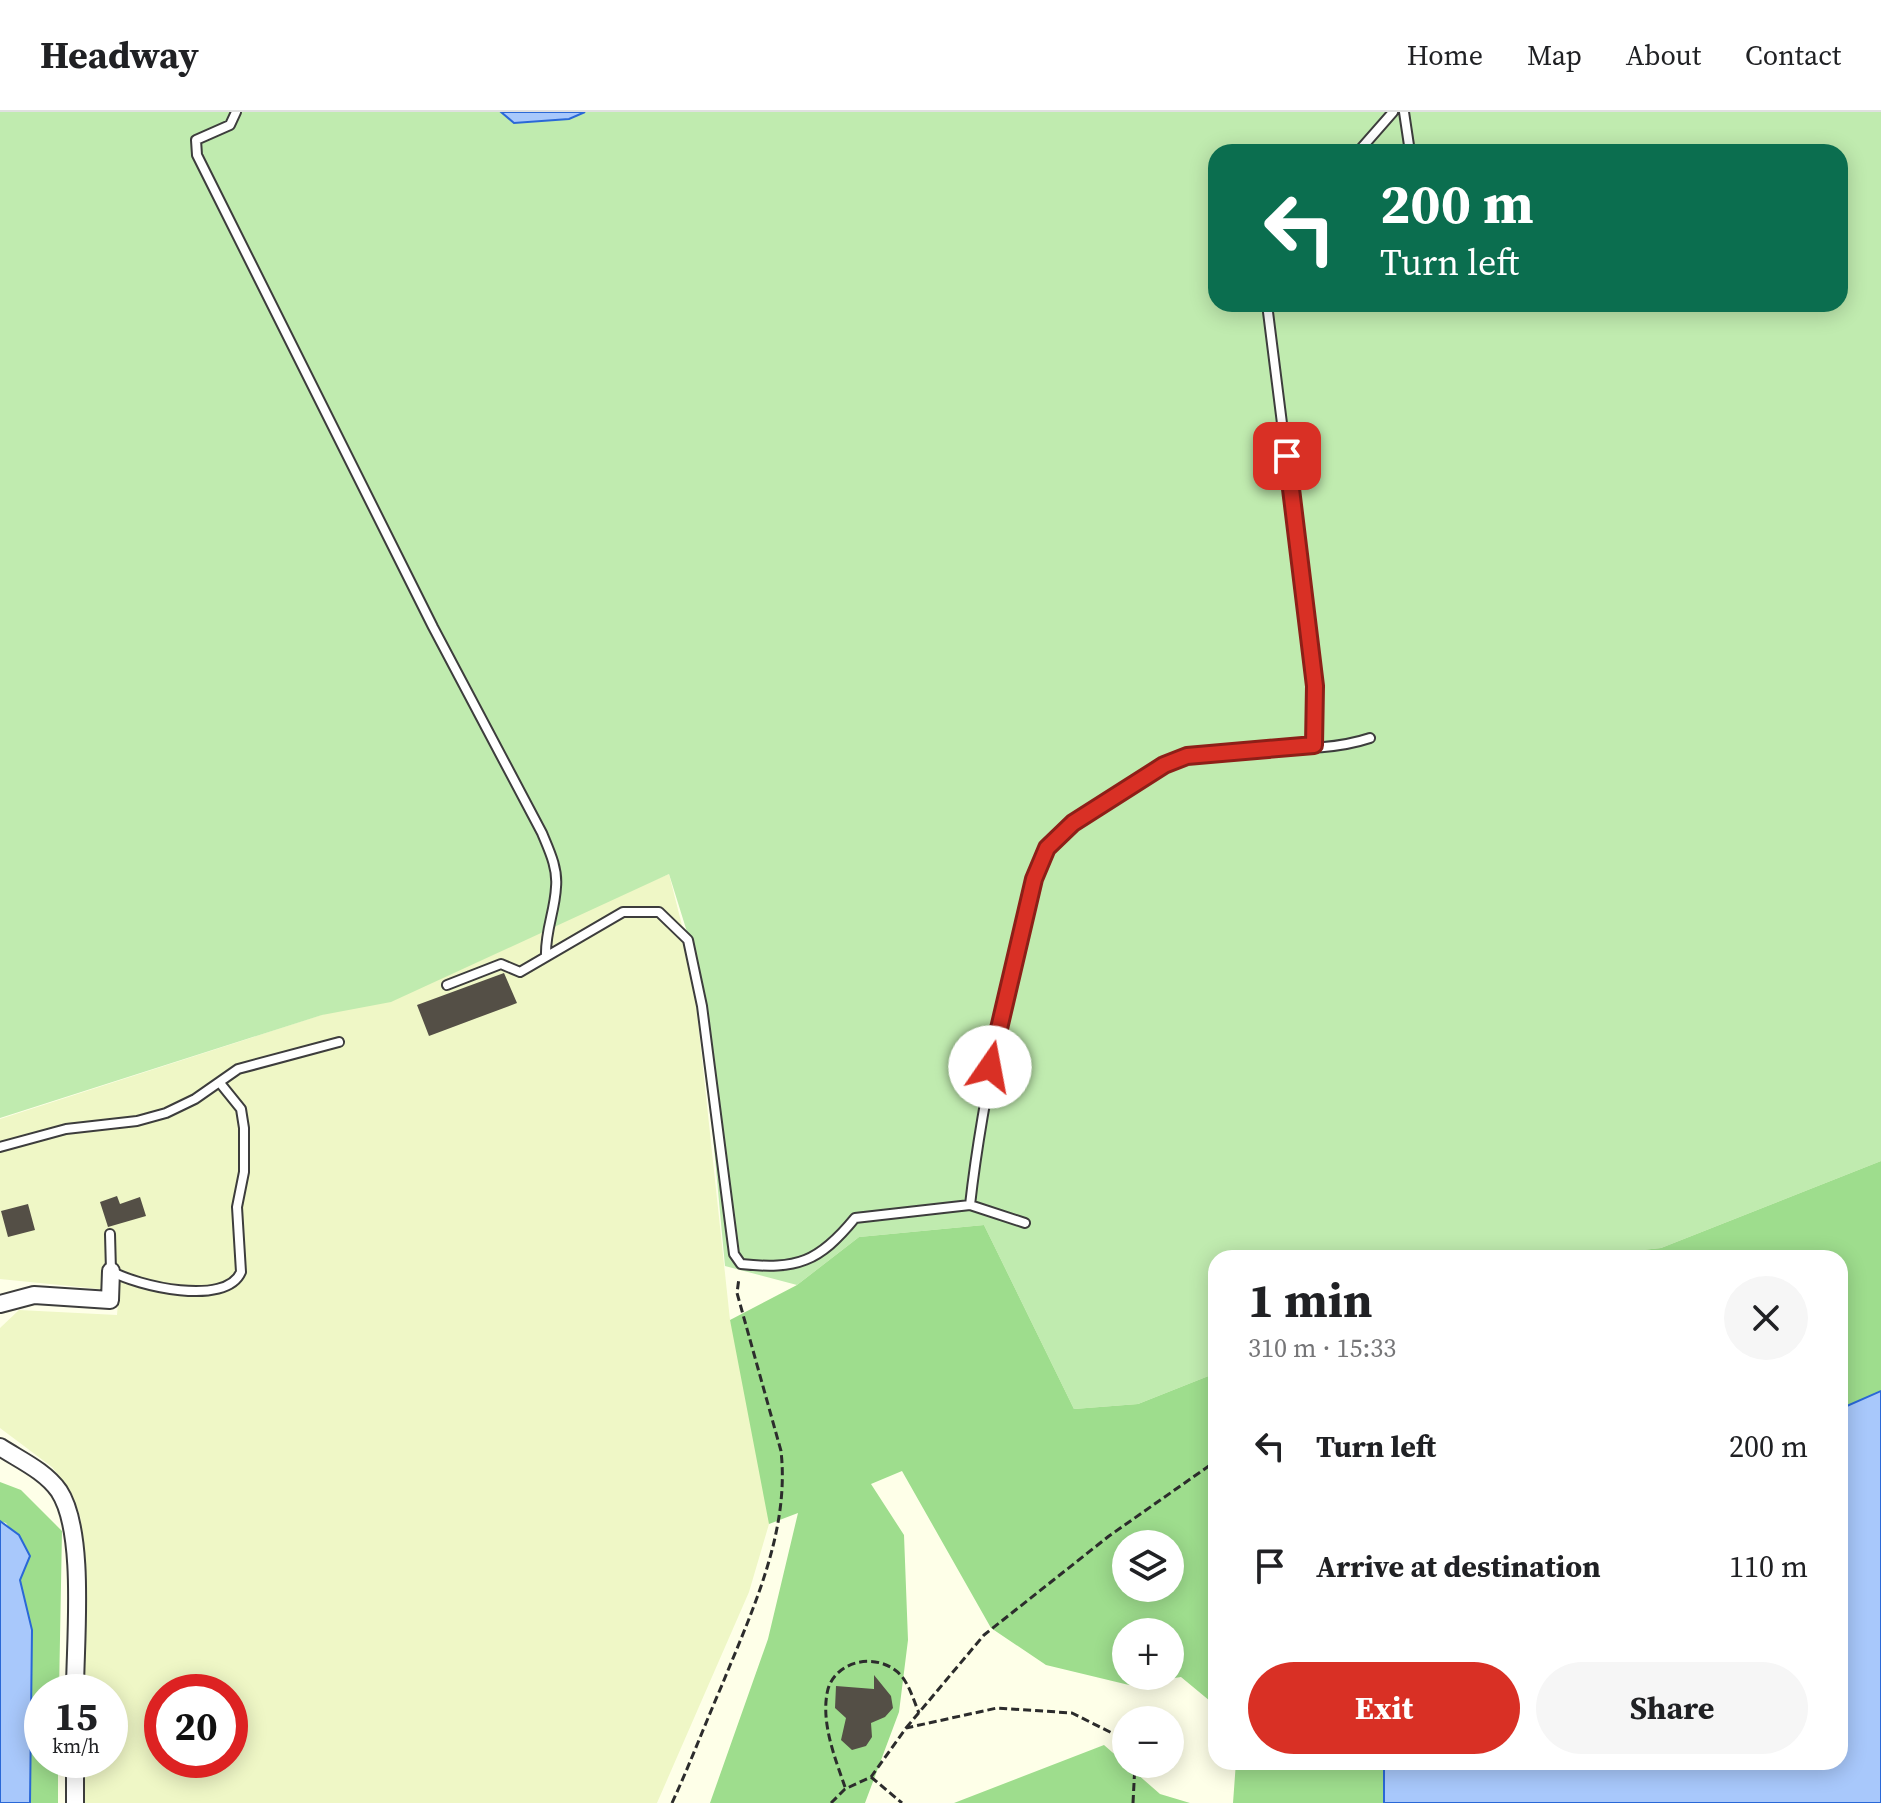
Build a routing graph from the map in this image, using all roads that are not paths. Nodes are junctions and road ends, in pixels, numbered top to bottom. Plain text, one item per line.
1 (236, 112) edge
2 (1393, 112) edge
3 (1404, 112) edge
4 (1365, 144) edge
5 (1409, 144) edge
6 (1268, 312) edge
7 (1370, 738) dead end
8 (1314, 745) junction
9 (546, 956) junction
10 (447, 985) dead end
11 (339, 1042) dead end
12 (220, 1083) junction
13 (0, 1147) edge
14 (970, 1205) junction
15 (1025, 1223) dead end
16 (110, 1234) dead end
17 (111, 1271) junction
18 (0, 1304) edge
19 (0, 1447) edge
20 (75, 1674) edge
21 (75, 1778) edge
22 (75, 1803) edge

1 - 9 lane
2 - 4 lane
3 - 5 lane
6 - 8 lane
7 - 8 lane
8 - 14 lane
9 - 10 lane
9 - 14 lane
11 - 12 lane
12 - 13 lane
12 - 17 lane
14 - 15 lane
16 - 17 lane
17 - 18 street
19 - 20 street
21 - 22 street

